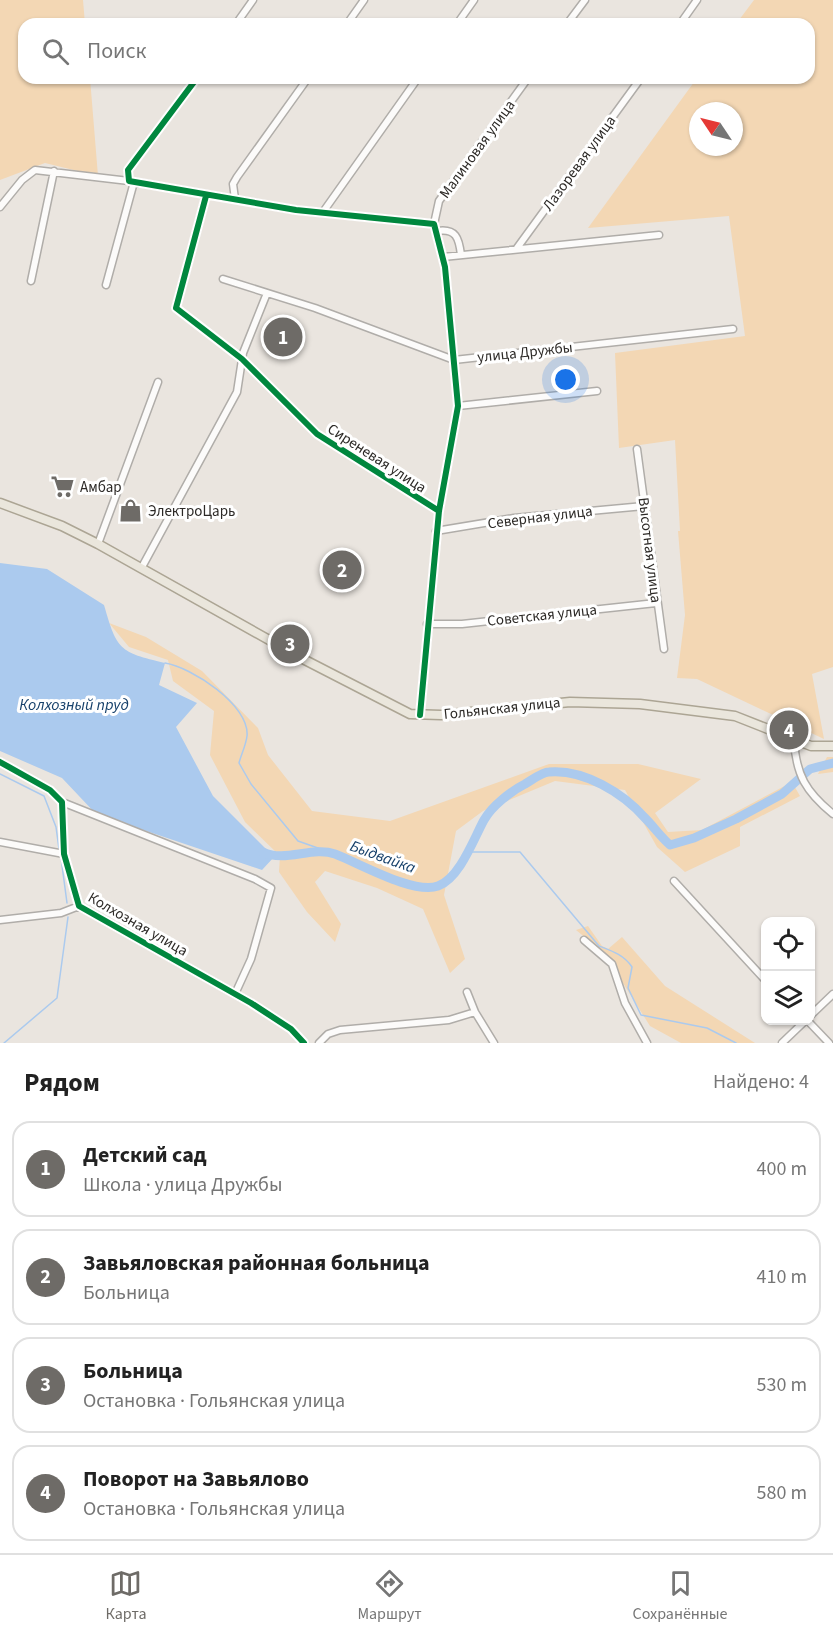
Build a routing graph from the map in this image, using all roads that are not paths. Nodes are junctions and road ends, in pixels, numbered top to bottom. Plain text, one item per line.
1 (253, 0) edge
2 (364, 0) edge
3 (474, 0) edge
4 (585, 0) edge
5 (697, 0) edge
6 (240, 18) edge
7 (351, 18) edge
8 (461, 18) edge
9 (572, 18) edge
10 (684, 18) edge
11 (193, 84) edge
12 (304, 84) edge
13 (414, 84) edge
14 (524, 84) edge
15 (637, 84) edge
16 (54, 171) junction
17 (131, 182) junction
18 (206, 196) junction
19 (235, 199) junction
20 (0, 207) edge
21 (323, 212) junction
22 (436, 227) junction
23 (659, 236) dead end
24 (517, 249) junction
25 (461, 255) junction
26 (443, 257) junction
27 (223, 279) dead end
28 (31, 281) dead end
29 (106, 285) dead end
30 (267, 294) junction
31 (732, 329) dead end
32 (242, 359) junction
33 (454, 360) junction
34 (158, 382) dead end
35 (597, 391) dead end
36 (459, 406) junction
37 (637, 449) dead end
38 (0, 503) edge
39 (644, 506) junction
40 (439, 511) junction
41 (436, 531) junction
42 (98, 544) junction
43 (142, 567) junction
44 (656, 603) junction
45 (427, 624) junction
46 (664, 650) dead end
47 (420, 715) junction
48 (794, 740) junction
49 (833, 746) edge
50 (0, 762) edge
51 (62, 802) junction
52 (833, 814) edge
53 (0, 842) edge
54 (64, 854) junction
55 (674, 881) dead end
56 (79, 906) junction
57 (0, 920) edge
58 (584, 940) dead end
59 (761, 977) edge
60 (467, 992) dead end
61 (236, 994) junction
62 (833, 994) edge
63 (815, 1011) edge
64 (475, 1012) junction
65 (802, 1025) edge
66 (812, 1025) edge
67 (304, 1043) edge
68 (319, 1043) edge
69 (494, 1043) edge
70 (647, 1043) edge
71 (782, 1043) edge
72 (829, 1043) edge

1 - 6 street
2 - 7 street
3 - 8 street
4 - 9 street
5 - 10 street
11 - 17 street
12 - 19 street
13 - 21 street
14 - 22 street, Малиновая улица
15 - 24 street, Лазоревая улица
16 - 17 street
16 - 20 street
16 - 28 street
17 - 18 street
17 - 29 street
18 - 19 street
18 - 32 street, Сиреневая улица
19 - 21 street
21 - 22 street
22 - 25 street
22 - 26 street
23 - 24 street
24 - 25 street
25 - 26 street
26 - 33 street
27 - 30 street, улица Дружбы
30 - 32 street
30 - 33 street, улица Дружбы
31 - 33 street, улица Дружбы
32 - 40 street, Сиреневая улица
32 - 43 street
33 - 36 street
34 - 42 street
35 - 36 street
36 - 40 street
37 - 39 street, Высотная улица
38 - 42 main road, Гольянская улица
39 - 41 street, Северная улица
39 - 44 street, Высотная улица
40 - 41 street
41 - 45 street
42 - 43 main road, Гольянская улица
43 - 47 main road, Гольянская улица
44 - 45 street, Советская улица
44 - 46 street, Высотная улица
45 - 47 street
47 - 48 main road, Гольянская улица
48 - 49 main road, Гольянская улица
48 - 52 street
50 - 51 street
51 - 54 street, Колхозная улица
51 - 61 street
53 - 54 street
54 - 56 street, Колхозная улица
55 - 59 street
56 - 57 street, Колхозная улица
56 - 61 street, Колхозная улица
58 - 70 street
60 - 64 street
61 - 67 street, Колхозная улица
62 - 63 street
64 - 68 street
64 - 69 street
65 - 71 street
66 - 72 street

